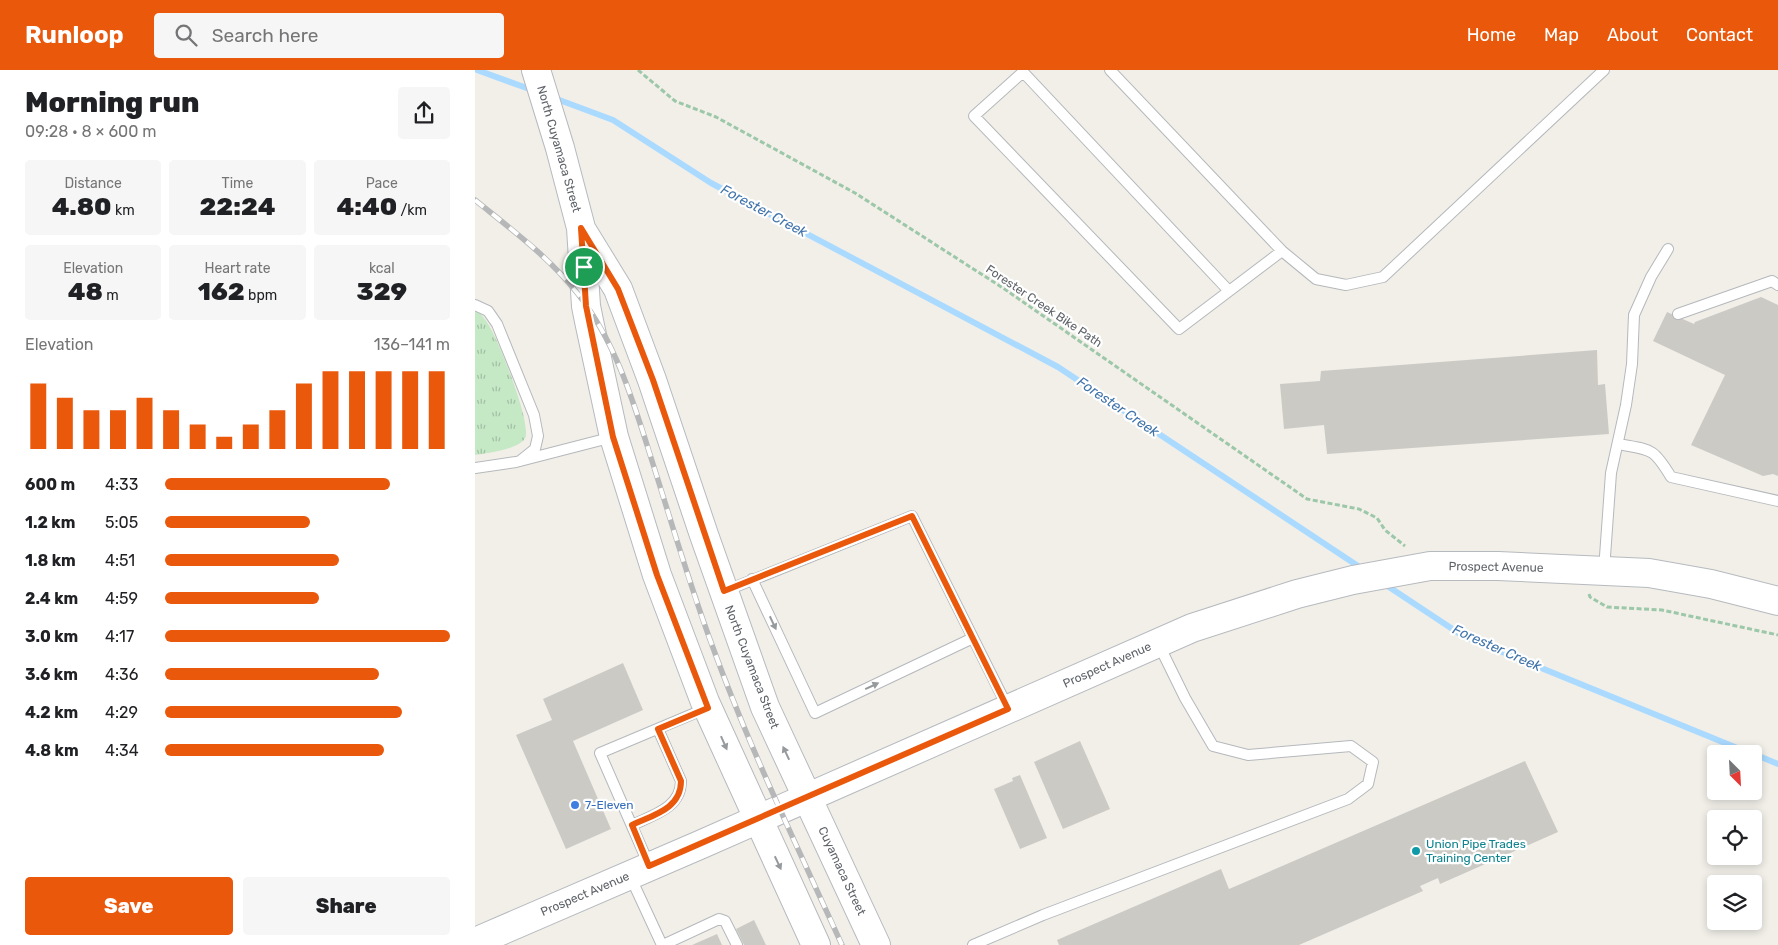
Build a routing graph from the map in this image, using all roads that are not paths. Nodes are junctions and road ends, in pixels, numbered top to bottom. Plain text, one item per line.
1 (536, 70) edge
2 (1110, 70) edge
3 (1604, 70) edge
4 (1022, 71) edge
5 (581, 228) junction
6 (1668, 249) dead end
7 (1282, 252) junction
8 (1778, 285) edge
9 (1229, 290) junction
10 (475, 304) edge
11 (1678, 314) dead end
12 (613, 437) junction
13 (1618, 444) junction
14 (521, 461) junction
15 (475, 468) edge
16 (1778, 502) edge
17 (1596, 571) junction
18 (752, 579) junction
19 (724, 591) junction
20 (1778, 601) edge
21 (973, 638) junction
22 (1158, 643) junction
23 (708, 708) junction
24 (1008, 709) junction
25 (658, 729) junction
26 (807, 797) junction
27 (758, 819) junction
28 (632, 825) junction
29 (640, 870) junction
30 (484, 941) edge
31 (662, 945) edge
32 (737, 945) edge
33 (816, 945) edge
34 (876, 945) edge
35 (973, 945) edge

1 - 5 main road, North Cuyamaca Street
2 - 7 lane
3 - 7 lane
4 - 9 lane
4 - 9 lane
5 - 12 main road, North Cuyamaca Street
5 - 19 main road, North Cuyamaca Street
6 - 13 lane
7 - 9 lane
8 - 11 lane
10 - 14 lane
12 - 14 lane
12 - 23 main road, North Cuyamaca Street
13 - 16 lane
13 - 17 lane
14 - 15 lane
17 - 20 main road, Prospect Avenue
17 - 22 main road, Prospect Avenue
18 - 19 lane
18 - 21 lane
18 -> 21 lane
26 -> 19 main road, North Cuyamaca Street
21 - 24 lane
22 - 24 main road, Prospect Avenue
22 - 35 lane
23 - 25 lane
23 -> 27 main road, North Cuyamaca Street
24 - 26 main road, Prospect Avenue
25 - 28 lane
25 - 28 lane
26 - 27 main road, Prospect Avenue
26 - 34 main road, Cuyamaca Street
27 - 29 main road, Prospect Avenue
27 -> 33 main road
28 - 29 lane
29 - 30 main road, Prospect Avenue
29 - 31 lane
31 - 32 lane

